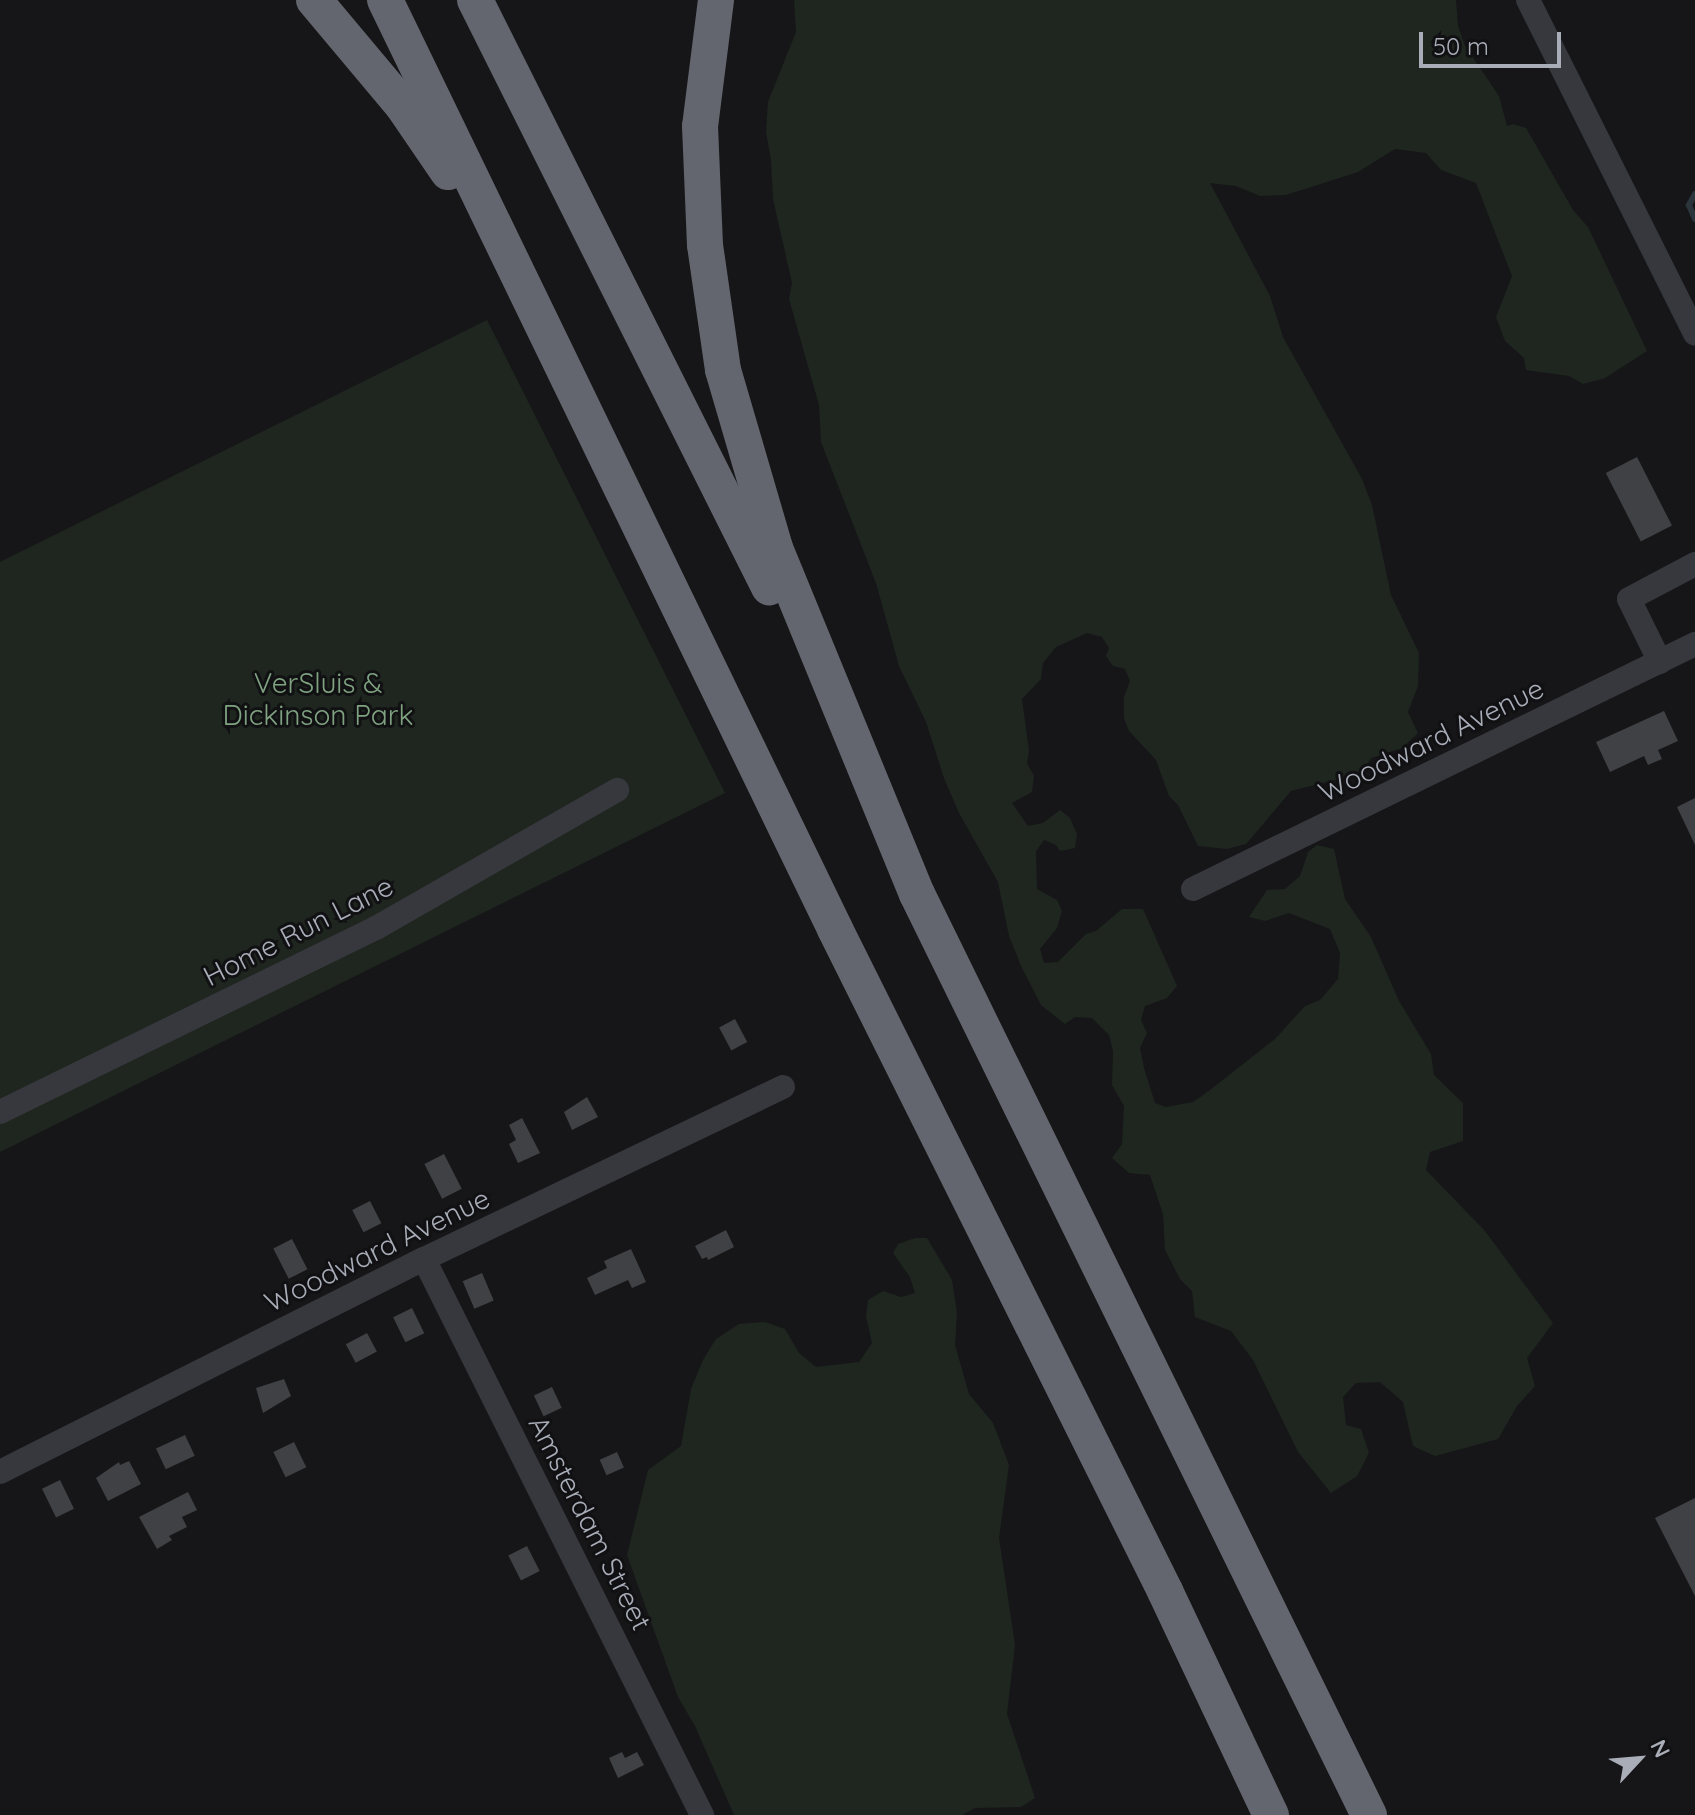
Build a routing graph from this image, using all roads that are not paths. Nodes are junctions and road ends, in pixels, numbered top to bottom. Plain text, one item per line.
1 (314, 0) edge
2 (385, 0) edge
3 (475, 0) edge
4 (716, 0) edge
5 (1528, 0) edge
6 (538, 319) junction
7 (1695, 334) edge
8 (1695, 564) edge
9 (1695, 644) edge
10 (1660, 662) junction
11 (617, 790) dead end
12 (880, 810) junction
13 (1193, 889) dead end
14 (783, 1087) dead end
15 (0, 1112) edge
16 (424, 1259) junction
17 (0, 1472) edge
18 (702, 1815) edge
19 (1271, 1815) edge
20 (1369, 1815) edge

1 - 6 highway
2 - 6 highway
3 - 12 highway
4 - 12 highway
5 - 7 street
6 - 19 highway
8 - 10 street
9 - 10 street, Woodward Avenue
10 - 13 street, Woodward Avenue
11 - 15 street, Home Run Lane
12 - 20 highway
14 - 16 street, Woodward Avenue
16 - 17 street, Woodward Avenue
16 - 18 street, Amsterdam Street

